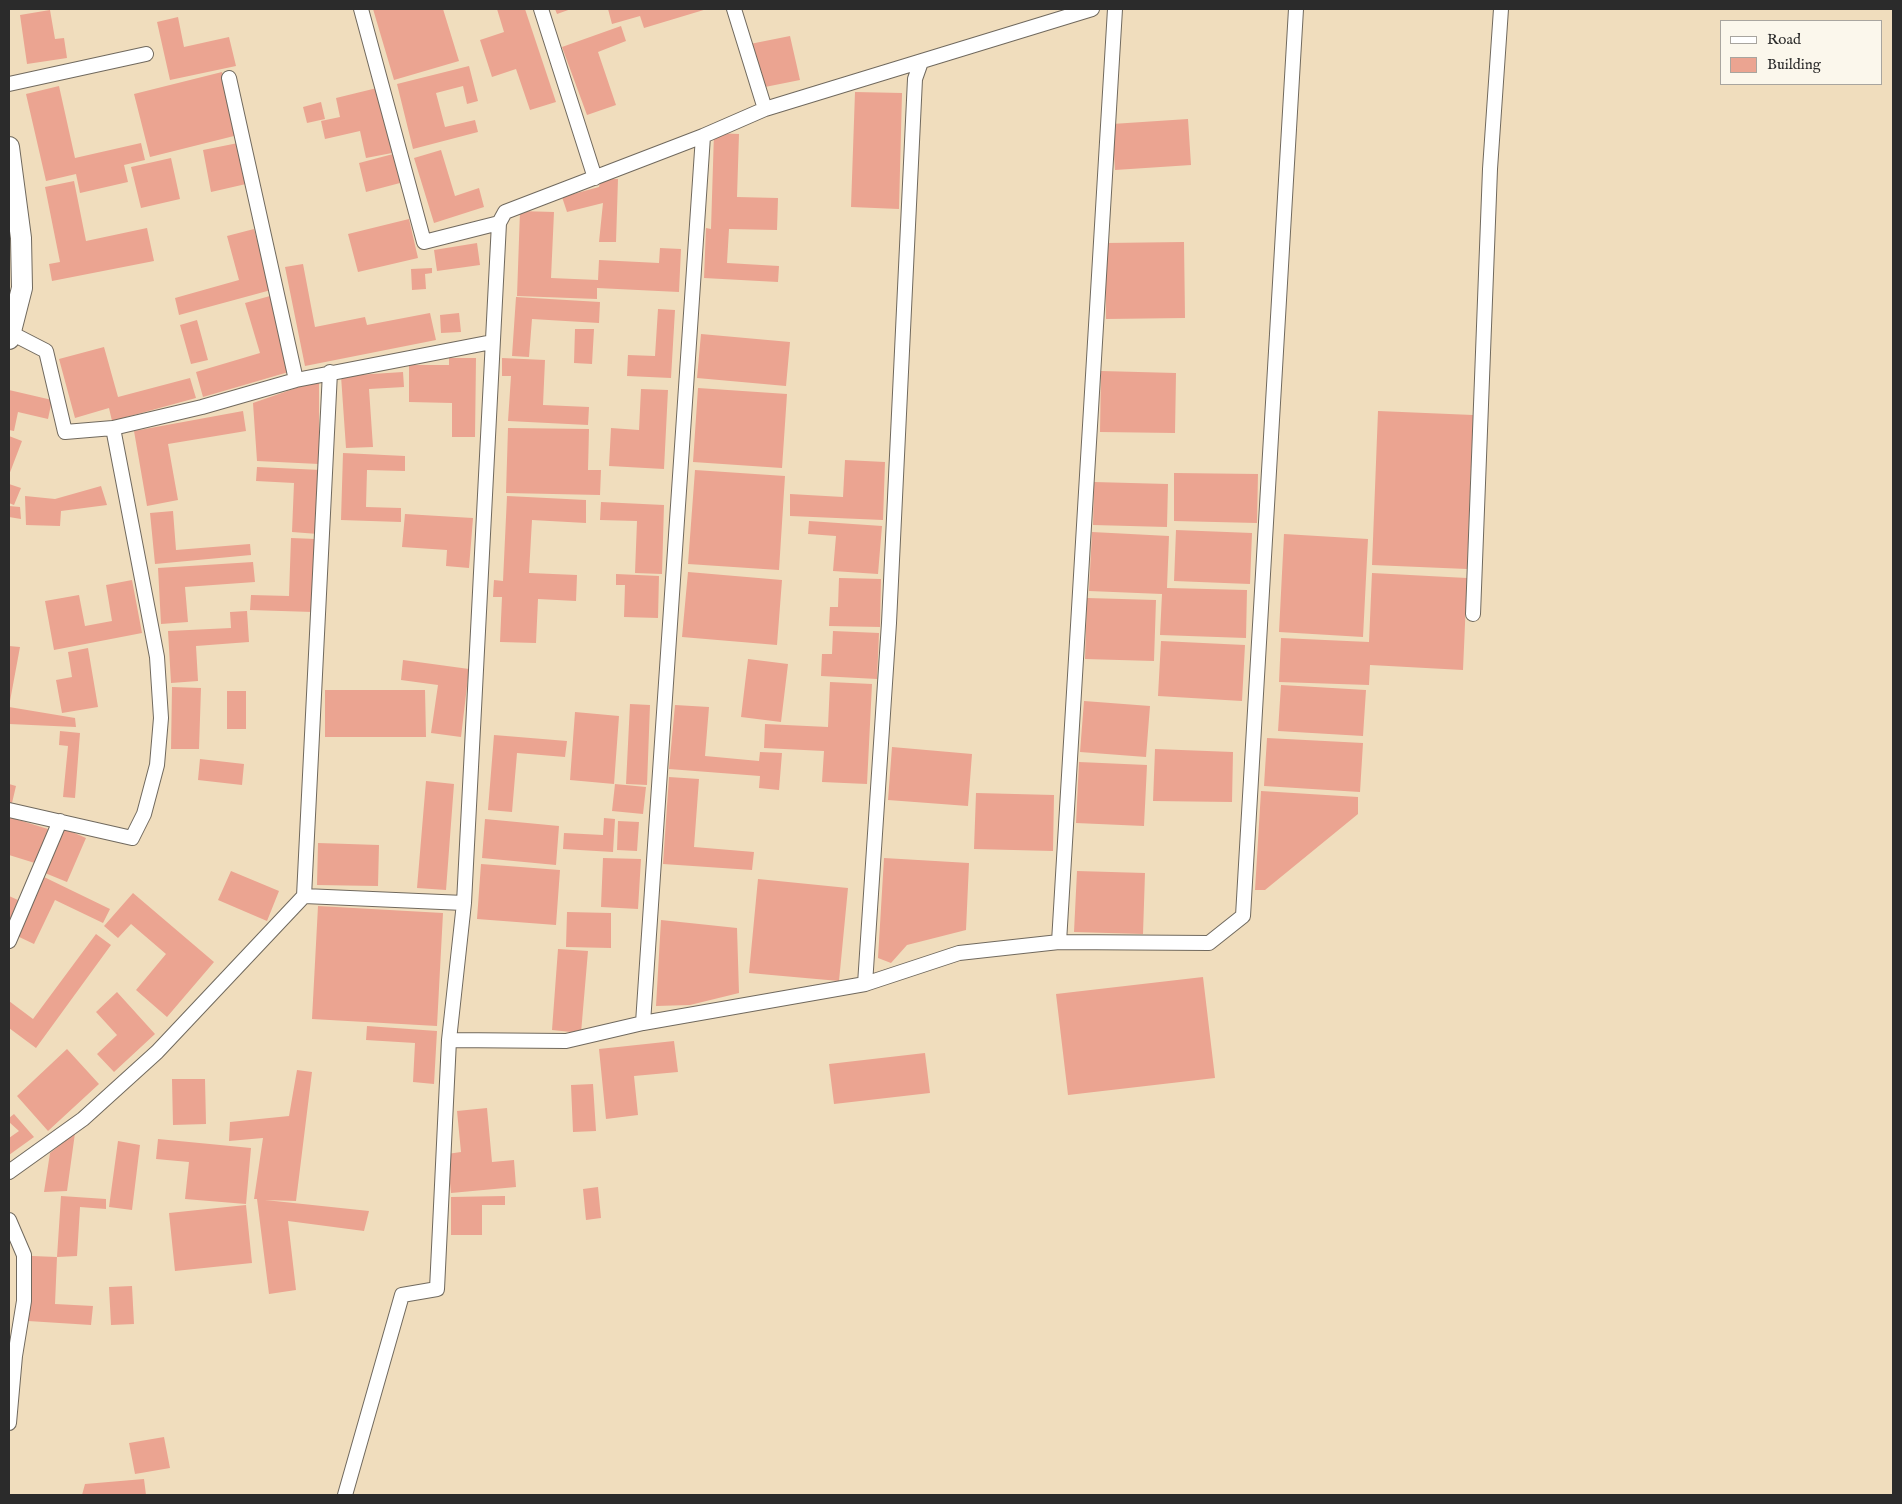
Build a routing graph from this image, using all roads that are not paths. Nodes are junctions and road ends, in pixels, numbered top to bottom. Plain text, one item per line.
1 (361, 9) edge
2 (541, 9) edge
3 (734, 9) edge
4 (1092, 9) edge
5 (1115, 9) edge
6 (1296, 9) edge
7 (1501, 9) edge
8 (146, 54) dead end
9 (921, 62) junction
10 (229, 78) dead end
11 (9, 84) edge
12 (765, 109) junction
13 (703, 136) junction
14 (9, 152) edge
15 (595, 178) junction
16 (499, 223) junction
17 (10, 336) edge
18 (492, 342) junction
19 (330, 372) junction
20 (296, 380) junction
21 (113, 428) junction
22 (1473, 614) dead end
23 (9, 810) edge
24 (60, 821) junction
25 (304, 896) junction
26 (464, 903) junction
27 (9, 941) edge
28 (1059, 942) junction
29 (865, 984) junction
30 (643, 1023) junction
31 (449, 1040) junction
32 (9, 1172) edge
33 (9, 1220) edge
34 (9, 1423) edge
35 (345, 1495) edge

1 - 16 street
2 - 15 street
3 - 12 street
4 - 9 street
5 - 28 street
6 - 28 street
7 - 22 street
8 - 11 street
9 - 12 street
9 - 29 street
10 - 20 street
12 - 13 street
13 - 15 street
13 - 30 street
14 - 17 street
15 - 16 street
16 - 18 street
17 - 21 street
18 - 19 street
18 - 26 street
19 - 20 street
19 - 25 street
20 - 21 street
21 - 24 street
23 - 24 street
24 - 27 street
25 - 26 street
25 - 32 street
26 - 31 street
28 - 29 street
29 - 30 street
30 - 31 street
31 - 35 street
33 - 34 street

